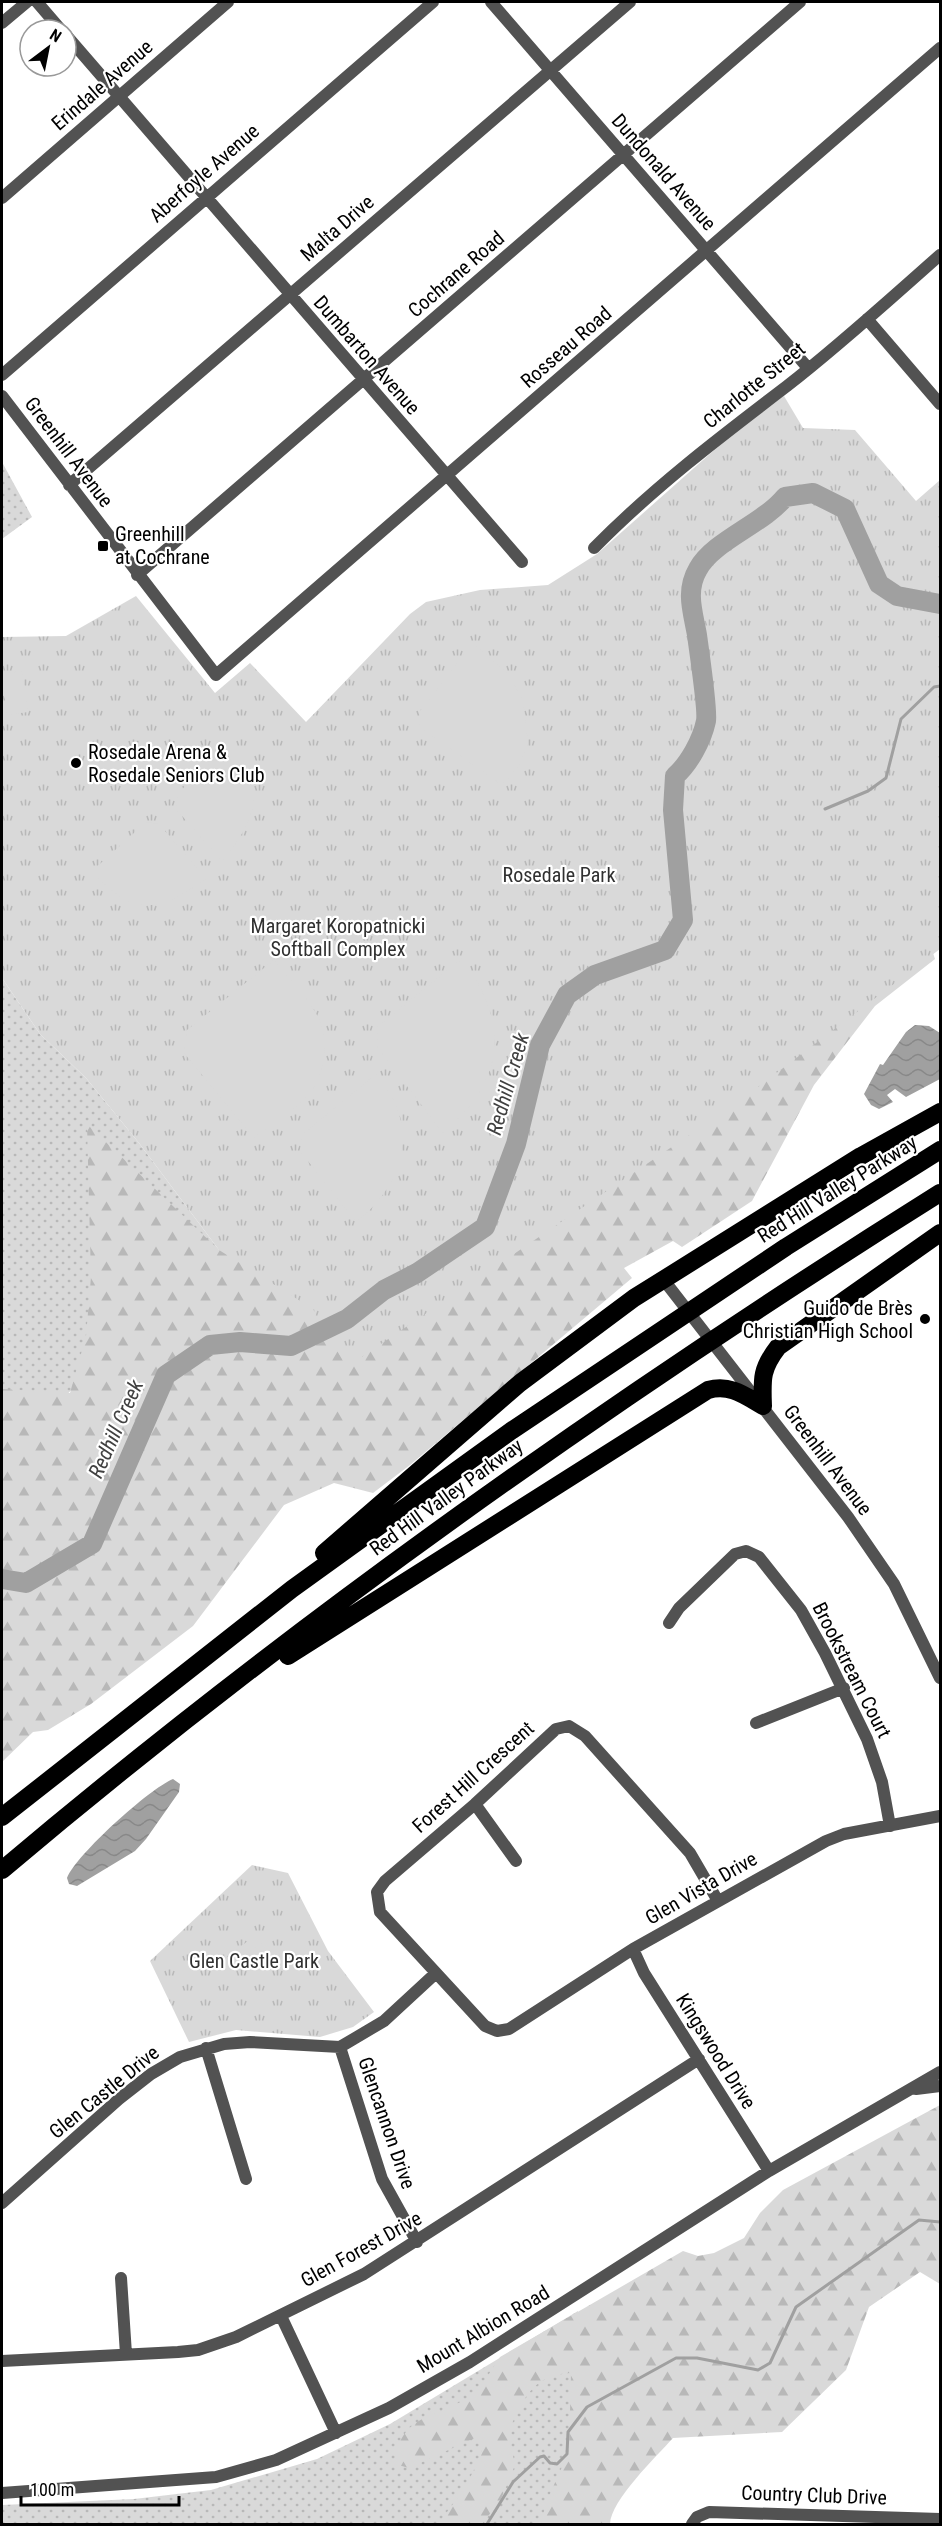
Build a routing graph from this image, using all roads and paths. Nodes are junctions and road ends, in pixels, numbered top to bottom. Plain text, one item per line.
1 (27, 2) edge
2 (37, 2) edge
3 (228, 2) edge
4 (433, 2) edge
5 (491, 2) edge
6 (630, 2) edge
7 (800, 2) edge
8 (51, 18) edge
9 (2, 23) edge
10 (940, 48) edge
11 (78, 49) edge
12 (551, 69) junction
13 (118, 96) junction
14 (623, 156) junction
15 (206, 197) junction
16 (2, 198) edge
17 (706, 251) junction
18 (940, 255) edge
19 (290, 295) junction
20 (867, 319) junction
21 (808, 368) junction
22 (2, 375) edge
23 (363, 381) junction
24 (2, 396) edge
25 (940, 404) edge
26 (447, 477) junction
27 (69, 484) junction
28 (594, 548) dead end
29 (522, 562) dead end
30 (137, 575) junction
31 (216, 675) joint
32 (940, 1112) edge
33 (940, 1150) edge
34 (940, 1193) edge
35 (940, 1233) edge
36 (668, 1285) junction
37 (763, 1406) junction
38 (292, 1589) junction
39 (669, 1623) dead end
40 (940, 1678) edge
41 (844, 1688) junction
42 (207, 1705) junction
43 (756, 1724) dead end
44 (475, 1804) junction
45 (940, 1816) edge
46 (2, 1817) edge
47 (890, 1826) junction
48 (516, 1861) dead end
49 (2, 1870) edge
50 (718, 1901) junction
51 (633, 1949) junction
52 (436, 1973) junction
53 (498, 2031) joint
54 (340, 2047) junction
55 (206, 2048) junction
56 (699, 2059) junction
57 (940, 2072) edge
58 (940, 2086) edge
59 (909, 2091) junction
60 (769, 2171) junction
61 (246, 2179) dead end
62 (2, 2203) edge
63 (417, 2242) junction
64 (121, 2278) dead end
65 (281, 2316) junction
66 (126, 2354) junction
67 (2, 2361) edge
68 (336, 2433) junction
69 (2, 2493) edge
70 (823, 2519) edge
71 (940, 2519) edge
72 (692, 2524) edge

1 - 9 street
2 - 8 street
3 - 13 street, Erindale Avenue
4 - 15 street, Aberfoyle Avenue
5 - 12 street, Dundonald Avenue
6 - 12 street, Malta Drive
7 - 14 street, Cochrane Road
10 - 17 street, Rosseau Road
11 - 13 street, Dumbarton Avenue
12 - 14 street, Dundonald Avenue
12 - 19 street, Malta Drive
13 - 15 street, Dumbarton Avenue
13 - 16 street, Erindale Avenue
14 - 17 street, Dundonald Avenue
14 - 23 street, Cochrane Road
15 - 19 street, Dumbarton Avenue
15 - 22 street, Aberfoyle Avenue
17 - 21 street, Dundonald Avenue
17 - 26 street, Rosseau Road
18 - 20 street, Charlotte Street
19 - 23 street, Dumbarton Avenue
19 - 27 street, Malta Drive
20 - 21 street, Charlotte Street
20 - 25 street
21 - 28 street, Charlotte Street
23 - 26 street, Dumbarton Avenue
23 - 30 street, Cochrane Road
24 - 27 street, Greenhill Avenue
26 - 29 street, Dumbarton Avenue
26 - 31 street, Rosseau Road
27 - 30 street, Greenhill Avenue
30 - 31 street, Greenhill Avenue
32 - 36 highway
33 - 38 highway, Red Hill Valley Parkway
34 - 42 highway, Red Hill Valley Parkway
35 - 37 highway
36 - 37 street, Greenhill Avenue
36 - 38 highway
37 - 40 street, Greenhill Avenue
37 - 42 highway
38 - 46 highway, Red Hill Valley Parkway
39 - 41 street, Brookstream Court
41 - 43 street
41 - 47 street, Brookstream Court
42 - 49 highway, Red Hill Valley Parkway
44 - 48 street
44 - 50 street, Forest Hill Crescent
44 - 52 street, Forest Hill Crescent
45 - 47 street, Glen Vista Drive
47 - 50 street, Glen Vista Drive
50 - 51 street, Glen Vista Drive
51 - 53 street, Glen Vista Drive
51 - 56 street, Kingswood Drive
52 - 53 street, Forest Hill Crescent
52 - 54 street
54 - 55 street, Glen Castle Drive
54 - 63 street, Glencannon Drive
55 - 61 street
55 - 62 street, Glen Castle Drive
56 - 60 street, Kingswood Drive
56 - 63 street, Glen Forest Drive
57 - 59 street, Mount Albion Road
58 - 59 street
59 - 60 street, Mount Albion Road
60 - 68 street, Mount Albion Road
63 - 65 street, Glen Forest Drive
64 - 66 street
65 - 66 street, Glen Forest Drive
65 - 68 street
66 - 67 street, Glen Forest Drive
68 - 69 street, Mount Albion Road
70 - 71 street, Country Club Drive
70 - 72 street, Country Club Drive

